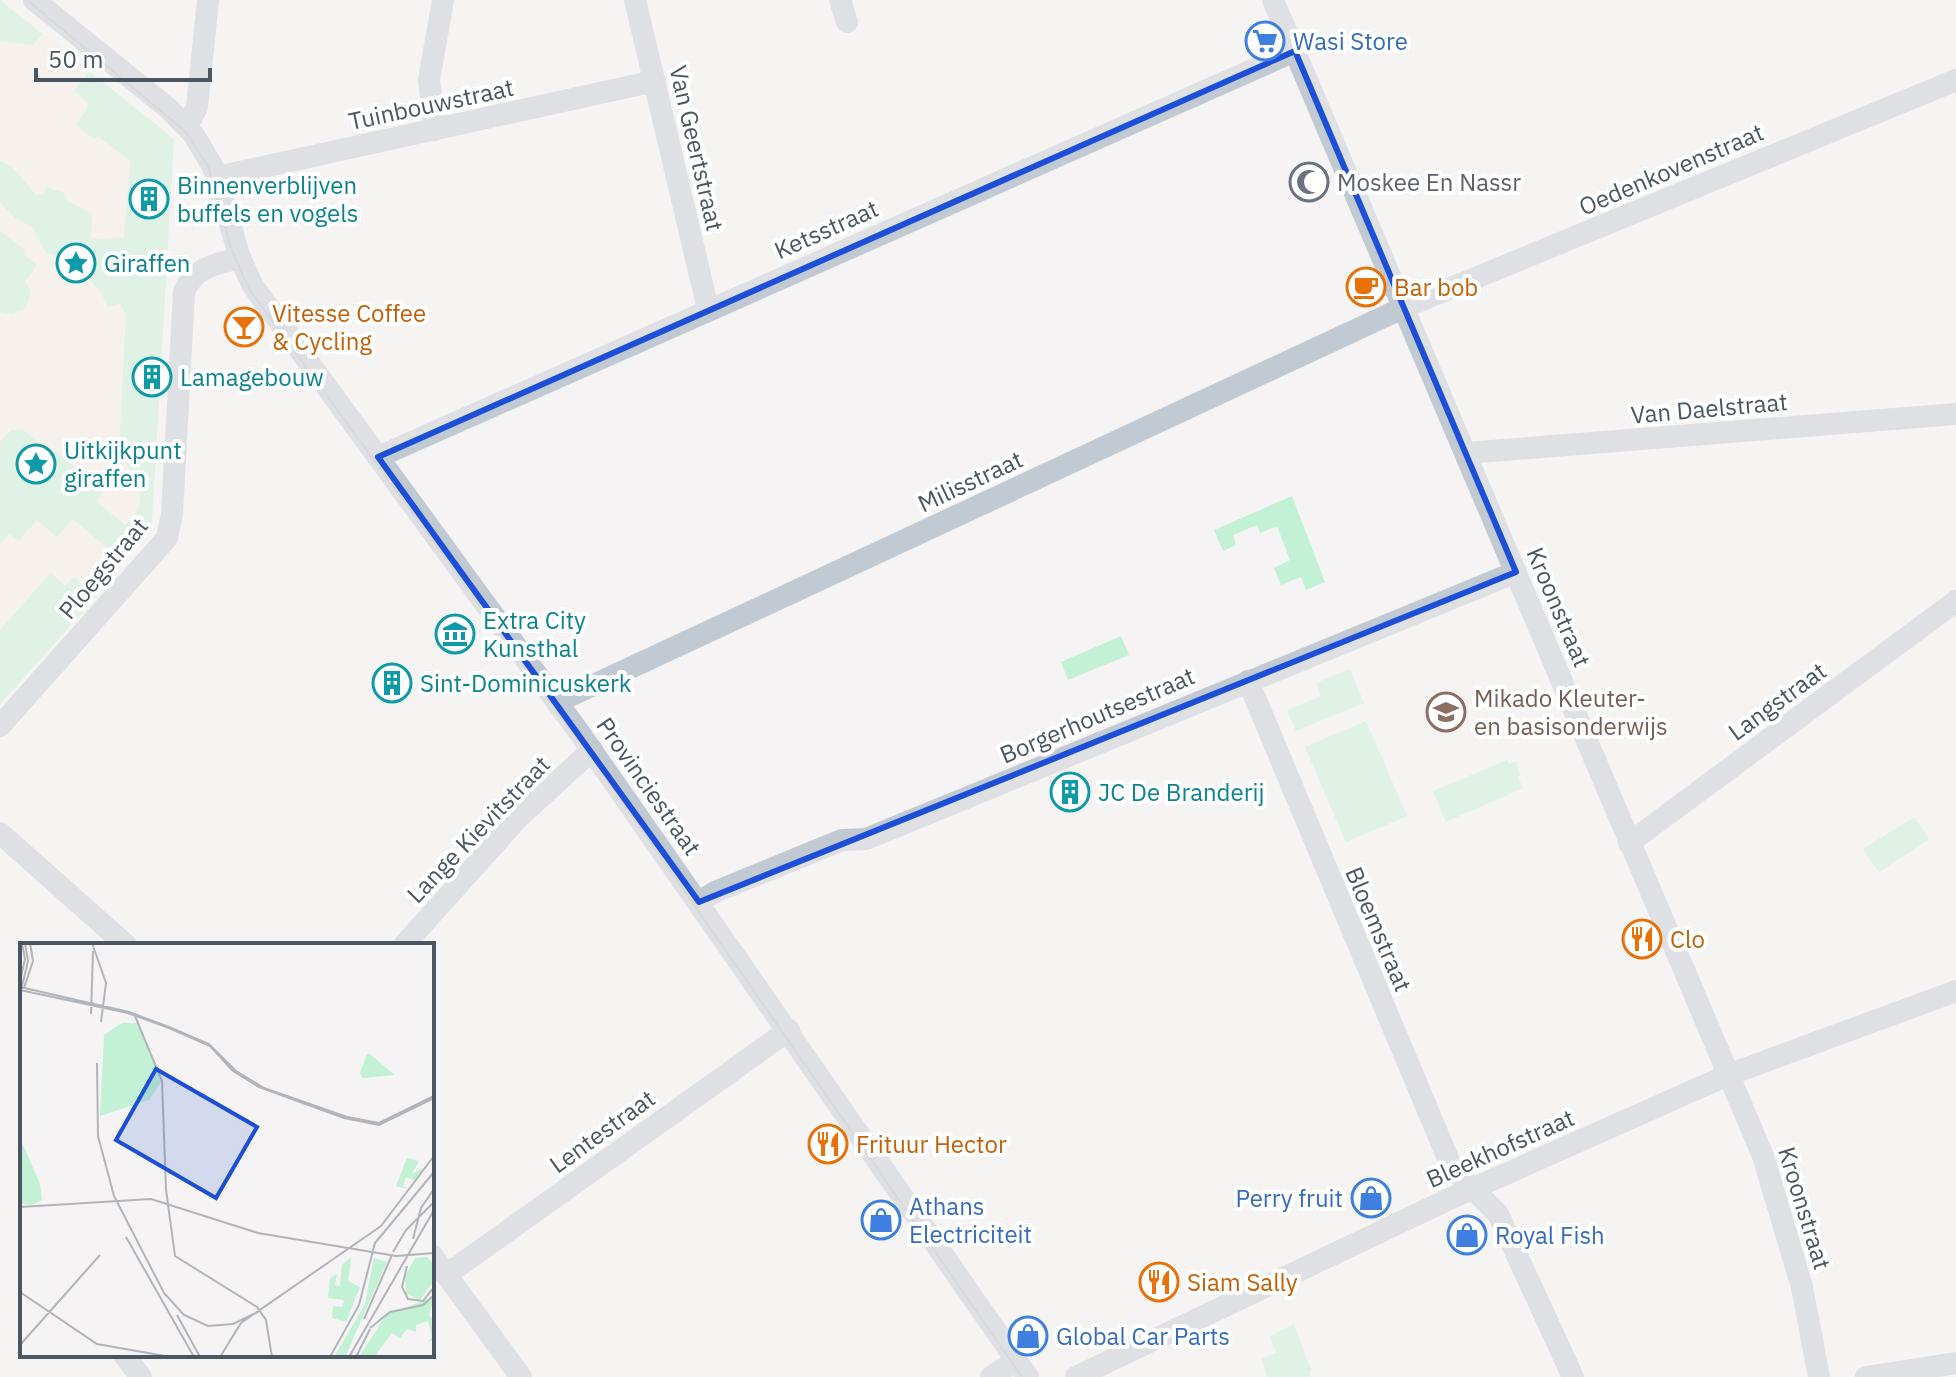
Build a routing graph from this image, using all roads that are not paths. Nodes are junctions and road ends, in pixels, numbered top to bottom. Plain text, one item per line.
1 (34, 0) edge
2 (208, 0) edge
3 (443, 0) edge
4 (635, 0) edge
5 (840, 0) edge
6 (1277, 1) edge
7 (847, 22) dead end
8 (1295, 51) junction
9 (1956, 80) edge
10 (655, 81) junction
11 (187, 127) junction
12 (435, 130) junction
13 (217, 177) junction
14 (240, 258) junction
15 (1405, 307) junction
16 (708, 309) junction
17 (1956, 414) edge
18 (1466, 453) junction
19 (378, 457) junction
20 (1516, 572) junction
21 (1956, 601) edge
22 (1248, 681) junction
23 (557, 702) junction
24 (0, 726) edge
25 (592, 750) junction
26 (0, 833) edge
27 (1629, 843) junction
28 (699, 902) junction
29 (124, 943) edge
30 (406, 943) edge
31 (1956, 991) edge
32 (789, 1030) junction
33 (1728, 1075) junction
34 (1475, 1189) junction
35 (434, 1258) edge
36 (446, 1275) junction
37 (126, 1357) edge
38 (1956, 1363) edge
39 (1022, 1368) edge
40 (141, 1377) edge
41 (521, 1377) edge
42 (991, 1377) edge
43 (1076, 1377) edge
44 (1573, 1377) edge
45 (1819, 1377) edge
46 (1866, 1377) edge

1 - 11 street, Provinciestraat
2 - 11 street
3 - 12 street
4 - 10 street, Van Geertstraat
5 - 7 street
6 - 8 street, Kroonstraat
8 - 15 street, Kroonstraat
8 - 16 street, Ketsstraat
9 - 15 street, Oedenkovenstraat
10 - 12 street, Tuinbouwstraat
10 - 16 street, Van Geertstraat
11 - 13 street, Provinciestraat
12 - 13 street, Tuinbouwstraat
13 - 14 street, Provinciestraat
14 - 19 street, Provinciestraat
14 - 24 street, Ploegstraat
15 - 18 street, Kroonstraat
15 - 23 street, Milisstraat
16 - 19 street, Ketsstraat
17 - 18 street, Van Daelstraat
18 - 20 street, Kroonstraat
19 - 23 street, Provinciestraat
20 - 22 street, Borgerhoutsestraat
20 - 27 street, Kroonstraat
21 - 27 street, Langstraat
22 - 28 street, Borgerhoutsestraat
22 - 34 street, Bloemstraat
23 - 25 street, Provinciestraat
25 - 28 street, Provinciestraat
25 - 30 street, Lange Kievitstraat
26 - 29 street
27 - 33 street, Kroonstraat
28 - 32 street, Provinciestraat
31 - 33 street, Bleekhofstraat
32 - 36 street, Lentestraat
32 - 39 street, Provinciestraat
33 - 34 street, Bleekhofstraat
33 - 45 street, Kroonstraat
34 - 43 street, Bleekhofstraat
34 - 44 street, Bloemstraat
35 - 36 street
36 - 41 street
37 - 40 street
38 - 46 street
39 - 42 street

